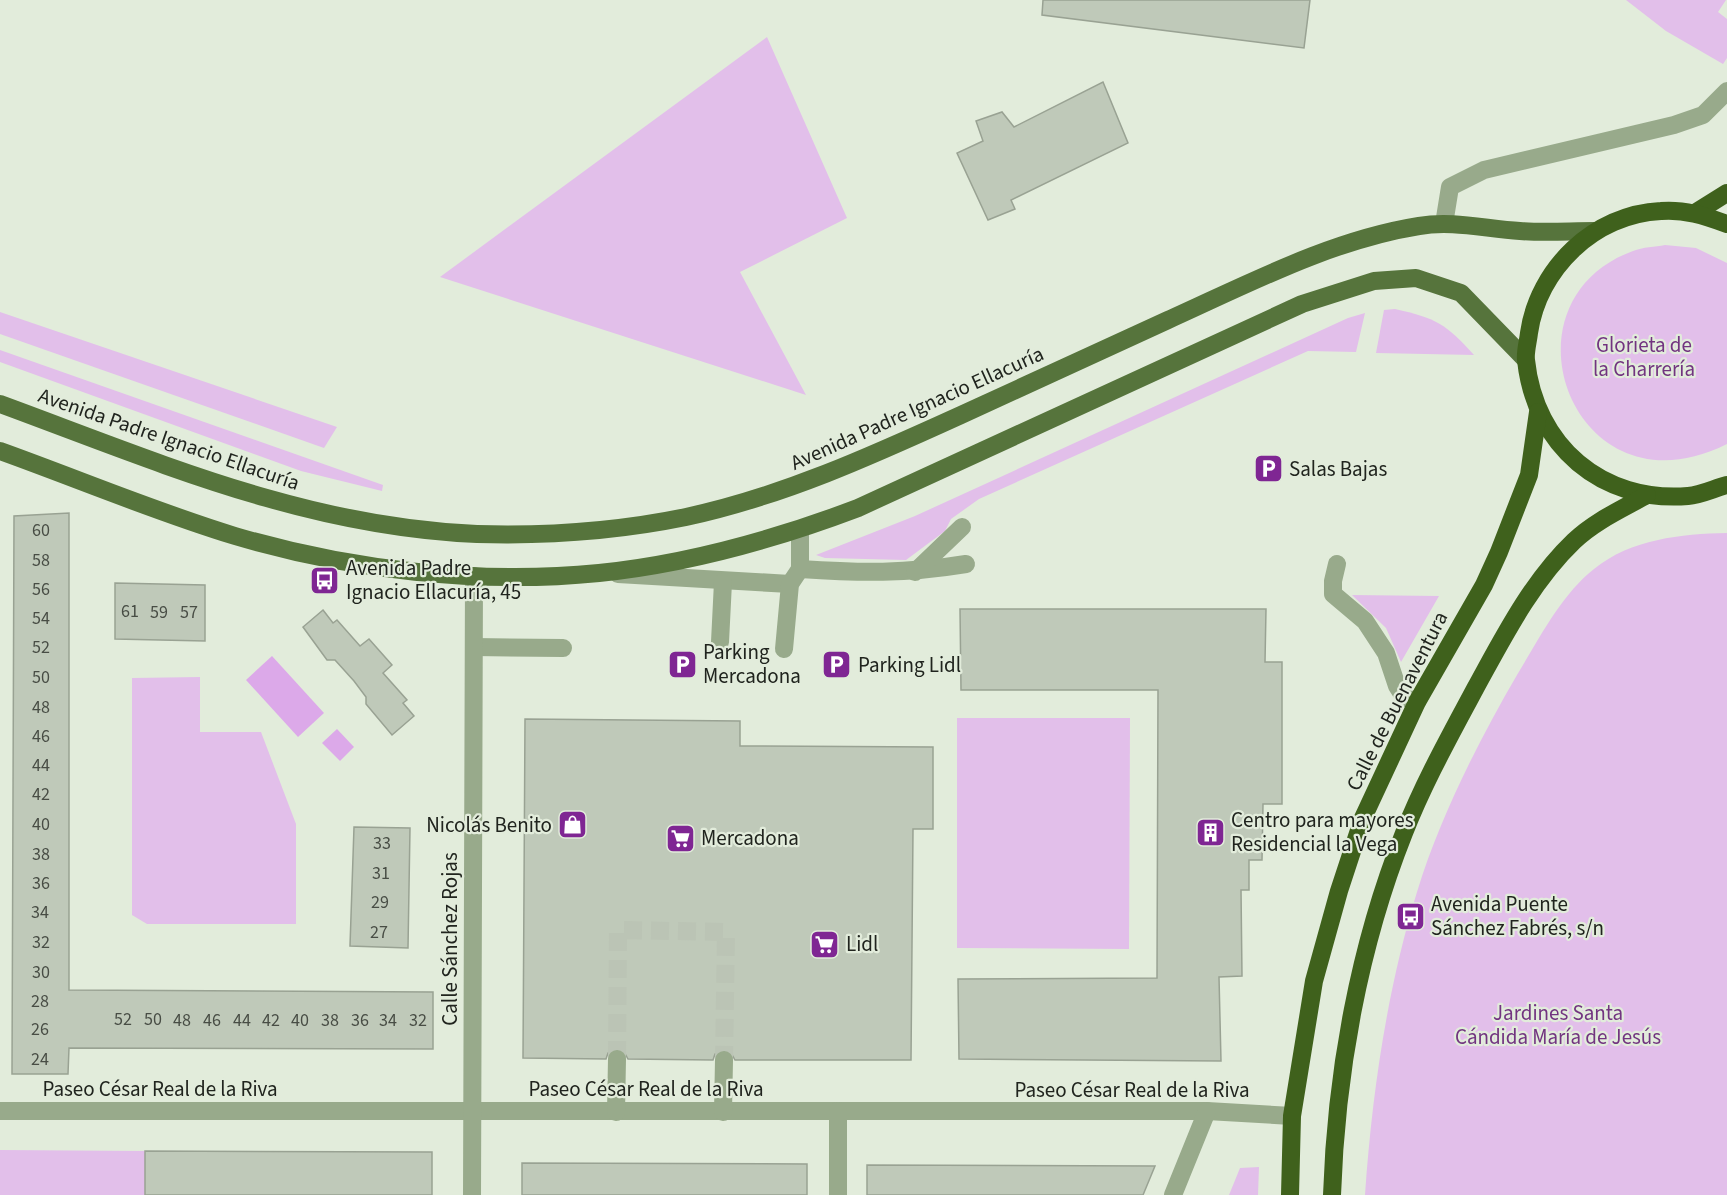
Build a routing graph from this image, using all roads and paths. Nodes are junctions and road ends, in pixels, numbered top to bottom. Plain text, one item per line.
1 (1727, 91) edge
2 (1727, 193) edge
3 (1695, 213) junction
4 (1444, 224) junction
5 (1727, 224) edge
6 (1595, 231) junction
7 (1525, 359) junction
8 (0, 404) edge
9 (1538, 412) junction
10 (0, 451) edge
11 (1727, 485) edge
12 (1647, 495) junction
13 (962, 527) dead end
14 (800, 530) junction
15 (966, 564) dead end
16 (1337, 564) dead end
17 (800, 568) junction
18 (915, 572) junction
19 (599, 573) junction
20 (474, 576) junction
21 (723, 582) junction
22 (790, 584) junction
23 (720, 642) dead end
24 (474, 647) junction
25 (563, 648) dead end
26 (784, 649) dead end
27 (1417, 702) junction
28 (617, 1059) tunnel mouth
29 (724, 1060) tunnel mouth
30 (0, 1111) edge
31 (838, 1111) junction
32 (1207, 1111) junction
33 (471, 1112) junction
34 (616, 1112) junction
35 (723, 1112) junction
36 (1292, 1116) junction
37 (472, 1195) edge
38 (838, 1195) edge
39 (1173, 1195) edge
40 (1290, 1195) edge
41 (1332, 1195) edge

1 - 4 street
2 - 3 highway
3 - 5 highway
3 - 6 highway
4 - 6 main road, Avenida Padre Ignacio Ellacuría
4 - 8 main road, Avenida Padre Ignacio Ellacuría
6 - 7 highway
7 - 9 highway
7 - 14 main road
9 - 12 highway
9 - 27 highway, Calle de Buenaventura
10 - 20 main road
11 - 12 highway
12 - 41 highway
13 - 18 street
14 - 17 street
14 - 19 main road
15 - 18 street
16 - 27 street
17 - 18 street
17 - 22 street
19 - 20 main road
19 - 21 street
20 - 24 street, Calle Sánchez Rojas
21 - 22 street
21 - 23 street
22 - 26 street
24 - 25 street
24 - 33 street, Calle Sánchez Rojas
27 - 36 highway, Calle de Buenaventura
28 - 34 street
29 - 35 street
30 - 33 street, Paseo César Real de la Riva
31 - 32 street, Paseo César Real de la Riva
31 - 35 street, Paseo César Real de la Riva
31 - 38 street
32 - 36 street, Paseo César Real de la Riva
32 - 39 street
33 - 34 street, Paseo César Real de la Riva
33 - 37 street, Calle Sánchez Rojas
34 - 35 street, Paseo César Real de la Riva
36 - 40 highway, Calle de Buenaventura

